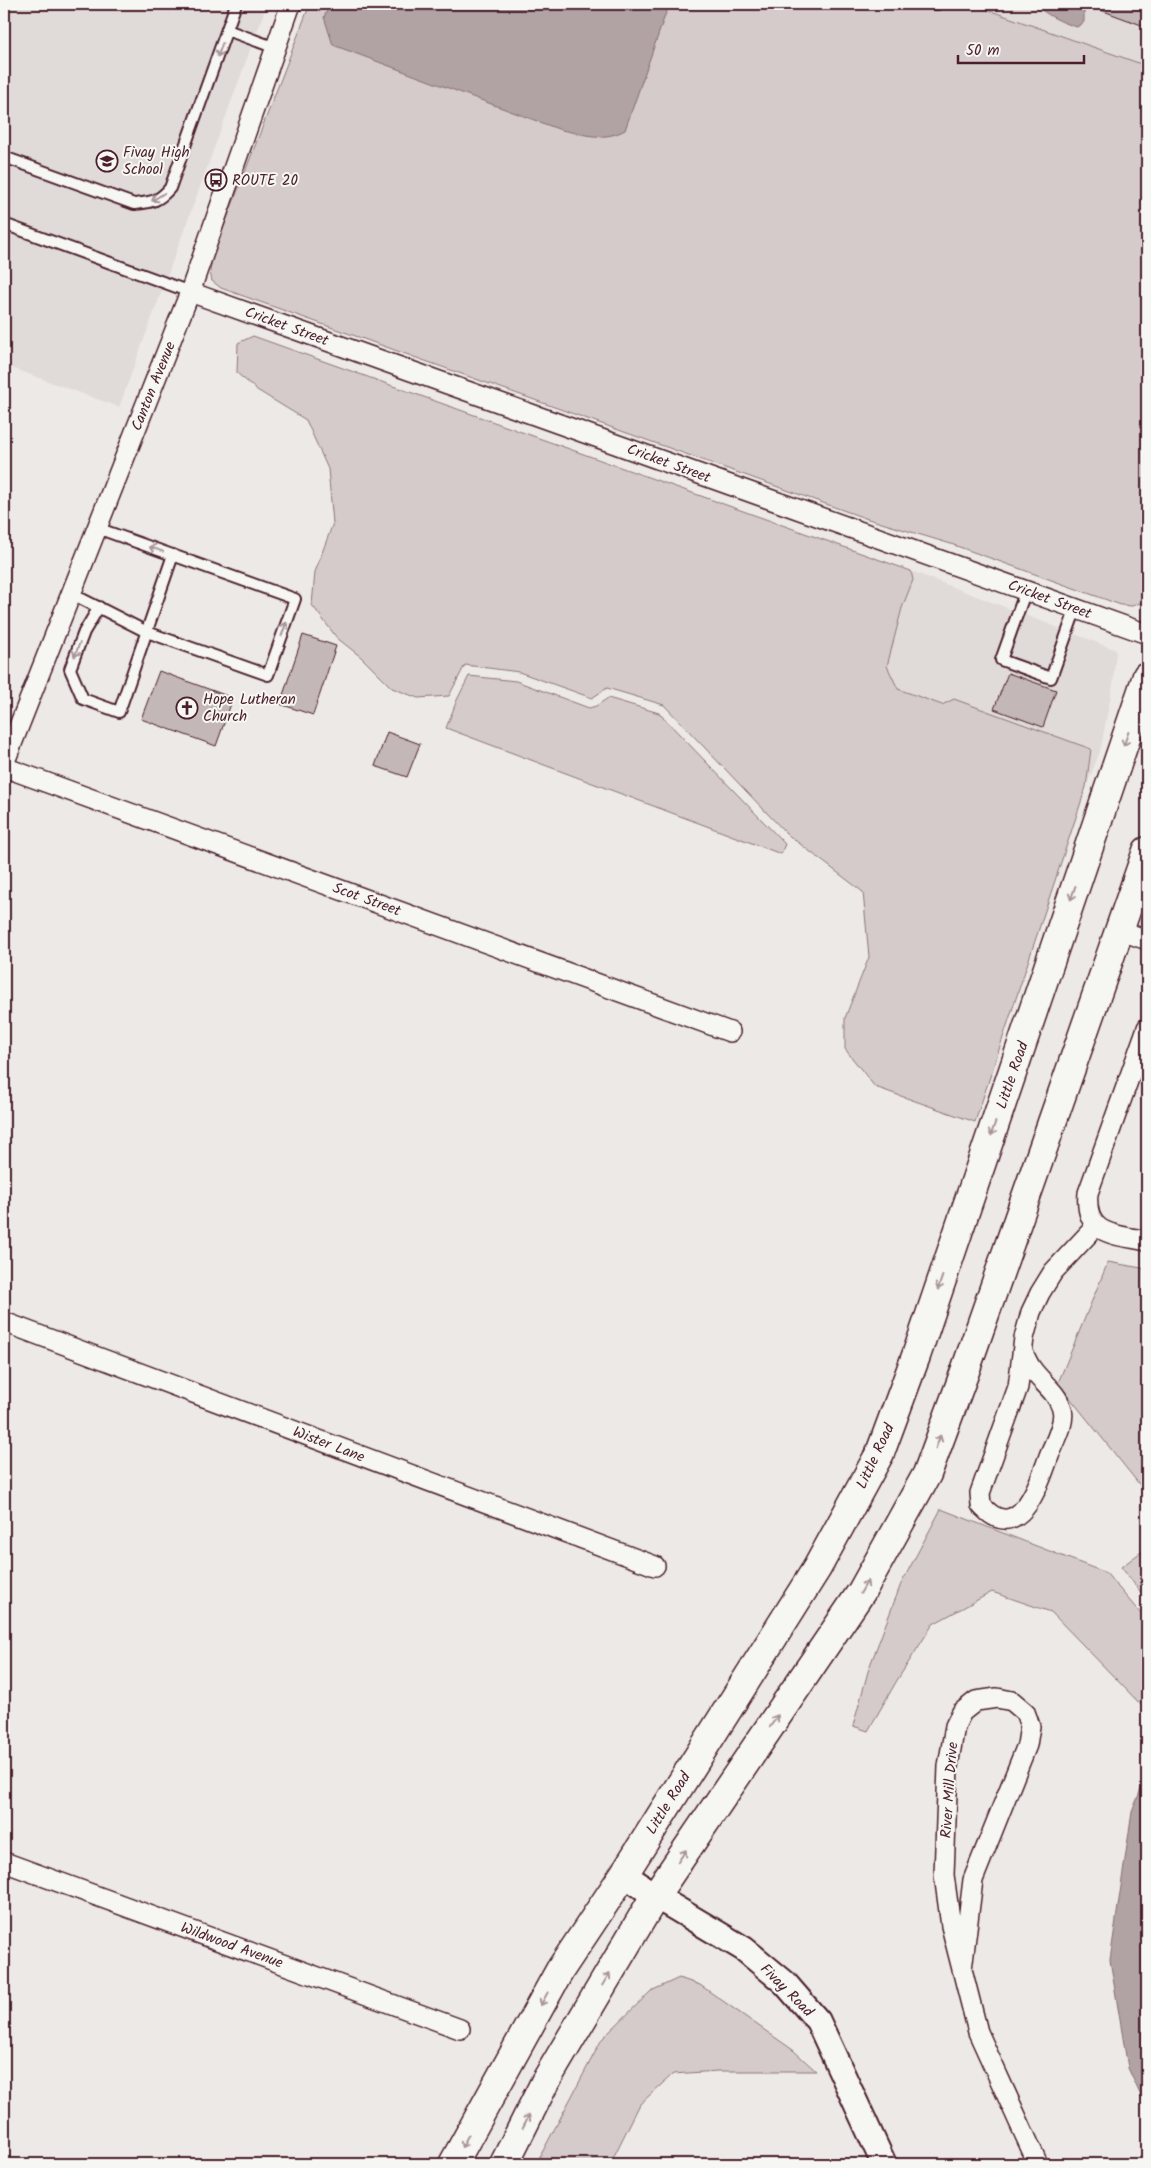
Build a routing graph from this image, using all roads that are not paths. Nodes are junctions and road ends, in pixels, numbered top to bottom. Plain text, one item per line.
1 (236, 4) edge
2 (291, 4) edge
3 (227, 30) junction
4 (276, 48) junction
5 (4, 157) edge
6 (4, 224) edge
7 (190, 292) junction
8 (97, 528) junction
9 (173, 555) junction
10 (1026, 590) junction
11 (72, 594) junction
12 (99, 607) junction
13 (1076, 608) junction
14 (147, 632) junction
15 (1147, 634) edge
16 (1147, 676) edge
17 (4, 765) edge
18 (1147, 851) edge
19 (1120, 930) junction
20 (1147, 940) edge
21 (1147, 1028) edge
22 (730, 1032) dead end
23 (1096, 1226) junction
24 (1147, 1241) edge
25 (4, 1322) edge
26 (1023, 1353) junction
27 (655, 1566) dead end
28 (4, 1862) edge
29 (624, 1874) junction
30 (655, 1896) junction
31 (962, 1970) junction
32 (460, 2028) dead end
33 (453, 2164) edge
34 (504, 2164) edge
35 (884, 2164) edge
36 (1038, 2164) edge

1 - 3 lane
2 - 4 street, Canton Avenue
3 - 4 lane
3 -> 5 lane
4 - 7 street, Canton Avenue
6 - 7 lane
7 - 8 street, Canton Avenue
7 - 10 street, Cricket Street
9 -> 8 lane
8 - 11 street, Canton Avenue
9 - 14 lane
14 -> 9 lane
10 - 13 street, Cricket Street
10 - 13 lane
11 - 12 lane
11 - 17 street, Canton Avenue
12 - 14 lane
12 -> 14 lane
13 - 15 street, Cricket Street
16 -> 29 main road, Little Road
17 - 22 street, Scot Street
18 - 19 main road
19 - 20 street
30 -> 19 main road
21 - 23 street
23 - 24 street
23 - 26 street
25 - 27 street, Wister Lane
26 - 26 street
28 - 32 street, Wildwood Avenue
29 - 30 street, Fivay Road
29 -> 33 main road, Little Road
34 -> 30 main road
30 - 35 street, Fivay Road
31 - 31 street, River Mill Drive
31 - 36 street, River Mill Drive

